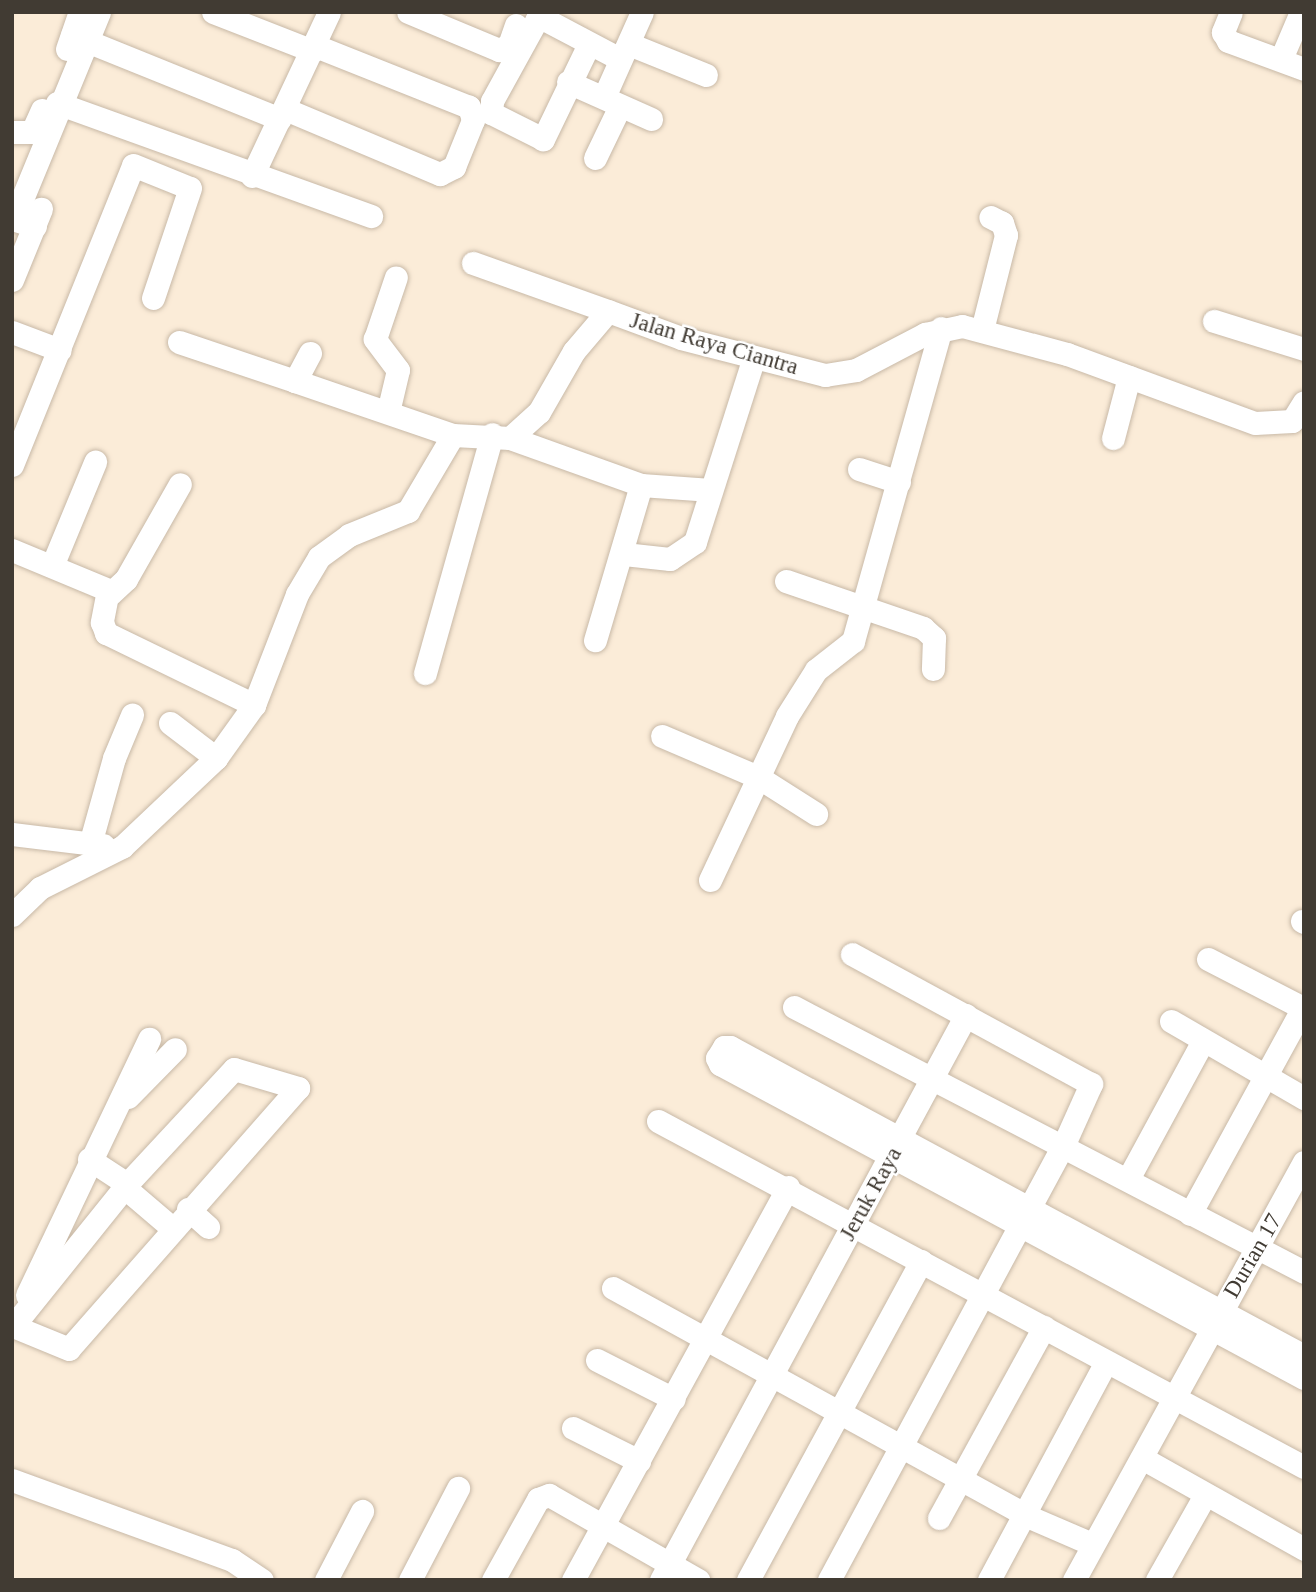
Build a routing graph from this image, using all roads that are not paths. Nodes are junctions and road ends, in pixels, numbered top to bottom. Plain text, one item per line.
1 (79, 12) edge
2 (99, 12) edge
3 (213, 12) edge
4 (329, 12) edge
5 (408, 12) edge
6 (520, 12) edge
7 (642, 12) edge
8 (1231, 12) edge
9 (1301, 12) edge
10 (79, 38) junction
11 (589, 44) junction
12 (314, 48) junction
13 (625, 52) junction
14 (1281, 59) junction
15 (1304, 69) edge
16 (706, 75) dead end
17 (568, 82) junction
18 (612, 101) junction
19 (57, 103) junction
20 (283, 114) junction
21 (651, 119) dead end
22 (12, 132) edge
23 (12, 149) edge
24 (36, 157) junction
25 (595, 158) dead end
26 (252, 176) junction
27 (27, 214) edge
28 (371, 216) dead end
29 (990, 217) dead end
30 (473, 263) dead end
31 (396, 277) dead end
32 (12, 280) edge
33 (153, 298) dead end
34 (608, 311) junction
35 (1214, 321) dead end
36 (940, 328) junction
37 (982, 330) junction
38 (12, 332) edge
39 (179, 342) dead end
40 (1304, 349) edge
41 (60, 350) junction
42 (310, 353) dead end
43 (754, 357) junction
44 (1129, 377) junction
45 (295, 381) junction
46 (1304, 402) edge
47 (388, 412) junction
48 (453, 435) junction
49 (501, 436) junction
50 (1113, 438) dead end
51 (95, 462) dead end
52 (12, 465) edge
53 (859, 469) dead end
54 (899, 482) junction
55 (180, 484) dead end
56 (640, 485) junction
57 (711, 490) junction
58 (12, 550) edge
59 (624, 554) junction
60 (52, 566) junction
61 (786, 581) dead end
62 (110, 594) junction
63 (864, 608) junction
64 (595, 640) dead end
65 (933, 669) dead end
66 (425, 673) dead end
67 (254, 705) junction
68 (132, 715) dead end
69 (170, 723) dead end
70 (662, 736) dead end
71 (216, 758) junction
72 (758, 777) junction
73 (816, 814) dead end
74 (12, 834) edge
75 (90, 844) junction
76 (122, 847) junction
77 (710, 880) dead end
78 (12, 915) edge
79 (852, 954) dead end
80 (1208, 959) dead end
81 (794, 1006) dead end
82 (1303, 1007) edge
83 (967, 1015) junction
84 (1171, 1021) dead end
85 (149, 1039) dead end
86 (1203, 1041) junction
87 (175, 1049) dead end
88 (763, 1077) dead end
89 (1266, 1077) junction
90 (934, 1078) junction
91 (1304, 1098) edge
92 (113, 1112) junction
93 (658, 1121) dead end
94 (1064, 1144) junction
95 (897, 1148) junction
96 (89, 1159) junction
97 (1304, 1162) edge
98 (1128, 1179) junction
99 (126, 1185) junction
100 (788, 1187) junction
101 (188, 1209) junction
102 (1190, 1214) junction
103 (1023, 1218) junction
104 (857, 1223) junction
105 (172, 1227) junction
106 (208, 1227) dead end
107 (1258, 1251) junction
108 (921, 1261) junction
109 (1304, 1272) edge
110 (613, 1288) dead end
111 (983, 1292) junction
112 (1216, 1321) junction
113 (12, 1326) edge
114 (1044, 1327) junction
115 (708, 1336) junction
116 (1304, 1356) edge
117 (597, 1360) dead end
118 (1106, 1362) junction
119 (771, 1371) junction
120 (1304, 1378) edge
121 (1173, 1398) junction
122 (674, 1399) junction
123 (838, 1411) junction
124 (573, 1428) dead end
125 (903, 1444) junction
126 (1142, 1458) junction
127 (639, 1461) junction
128 (1304, 1467) edge
129 (12, 1480) edge
130 (962, 1480) junction
131 (458, 1488) dead end
132 (1205, 1495) junction
133 (362, 1511) dead end
134 (1027, 1516) junction
135 (939, 1518) dead end
136 (602, 1527) junction
137 (1092, 1545) junction
138 (1304, 1549) edge
139 (666, 1572) edge
140 (262, 1580) edge
141 (326, 1580) edge
142 (410, 1580) edge
143 (493, 1580) edge
144 (573, 1580) edge
145 (698, 1580) edge
146 (748, 1580) edge
147 (829, 1580) edge
148 (989, 1580) edge
149 (1074, 1580) edge
150 (1157, 1580) edge

1 - 10 street
2 - 10 street
3 - 12 street
4 - 12 street
5 - 6 street
7 - 13 street
8 - 14 street
9 - 14 street
10 - 19 street
10 - 20 street
10 - 22 street
11 - 13 street
11 - 17 street
11 - 17 street
12 - 20 street
12 - 20 street
13 - 16 street
13 - 18 street
14 - 15 street
17 - 18 street
18 - 21 street
18 - 25 street
19 - 24 street
19 - 26 street
20 - 26 street
23 - 24 street
24 - 27 street
26 - 28 street
27 - 32 street
29 - 37 street
30 - 34 street
31 - 47 street
33 - 41 street
34 - 43 street, Jalan Raya Ciantra
34 - 49 street, Jalan Raya Ciantra
35 - 40 street
36 - 37 street, Jalan Raya Ciantra
36 - 43 street, Jalan Raya Ciantra
36 - 54 street
37 - 44 street, Jalan Raya Ciantra
38 - 41 street
39 - 45 street
41 - 52 street
42 - 45 street
43 - 57 street
44 - 46 street, Jalan Raya Ciantra
44 - 50 street
45 - 47 street
47 - 48 street
48 - 49 street
48 - 67 street
49 - 56 street
49 - 66 street
51 - 60 street
53 - 54 street
54 - 63 street
55 - 62 street
56 - 57 street
56 - 59 street
57 - 59 street
58 - 60 street
59 - 64 street
60 - 62 street
61 - 63 street
62 - 67 street
63 - 65 street
63 - 72 street
67 - 71 street
68 - 75 street
69 - 71 street
70 - 72 street
71 - 76 street
72 - 73 street
72 - 77 street
74 - 75 street
75 - 76 street
76 - 78 street
79 - 83 street
80 - 82 street
81 - 90 street
82 - 89 street
83 - 90 street, Jeruk Raya
83 - 94 street
84 - 86 street
85 - 92 street
86 - 89 street
86 - 98 street
87 - 92 street
88 - 95 street
89 - 91 street
89 - 102 street
90 - 94 street
90 - 95 street, Jeruk Raya
92 - 96 street
93 - 100 street
94 - 98 street
94 - 103 street
95 - 103 street
95 - 104 street, Jeruk Raya
96 - 99 street
96 - 113 street
97 - 107 street, Durian 17
98 - 102 street
99 - 101 street
99 - 105 street
99 - 113 street
100 - 104 street
100 - 115 street
101 - 105 street
101 - 106 street
102 - 107 street
103 - 111 street
103 - 112 street
104 - 108 street
104 - 119 street, Jeruk Raya
105 - 113 street
107 - 109 street
107 - 112 street, Durian 17
108 - 111 street
108 - 123 street
110 - 115 street
111 - 114 street
111 - 125 street
112 - 116 street
112 - 120 street
112 - 121 street, Durian 17
114 - 118 street
114 - 130 street
115 - 119 street
115 - 122 street
117 - 122 street
118 - 121 street
118 - 134 street
119 - 123 street
119 - 139 street, Jeruk Raya
121 - 126 street, Durian 17
121 - 128 street
122 - 127 street
123 - 125 street
123 - 146 street
124 - 127 street
125 - 130 street
125 - 147 street
126 - 132 street
126 - 137 street, Durian 17
127 - 136 street
129 - 140 street
130 - 134 street
130 - 135 street
131 - 142 street
132 - 138 street
132 - 150 street
133 - 141 street
134 - 137 street
134 - 148 street
136 - 139 street
136 - 143 street
136 - 144 street
137 - 149 street, Durian 17
139 - 145 street

